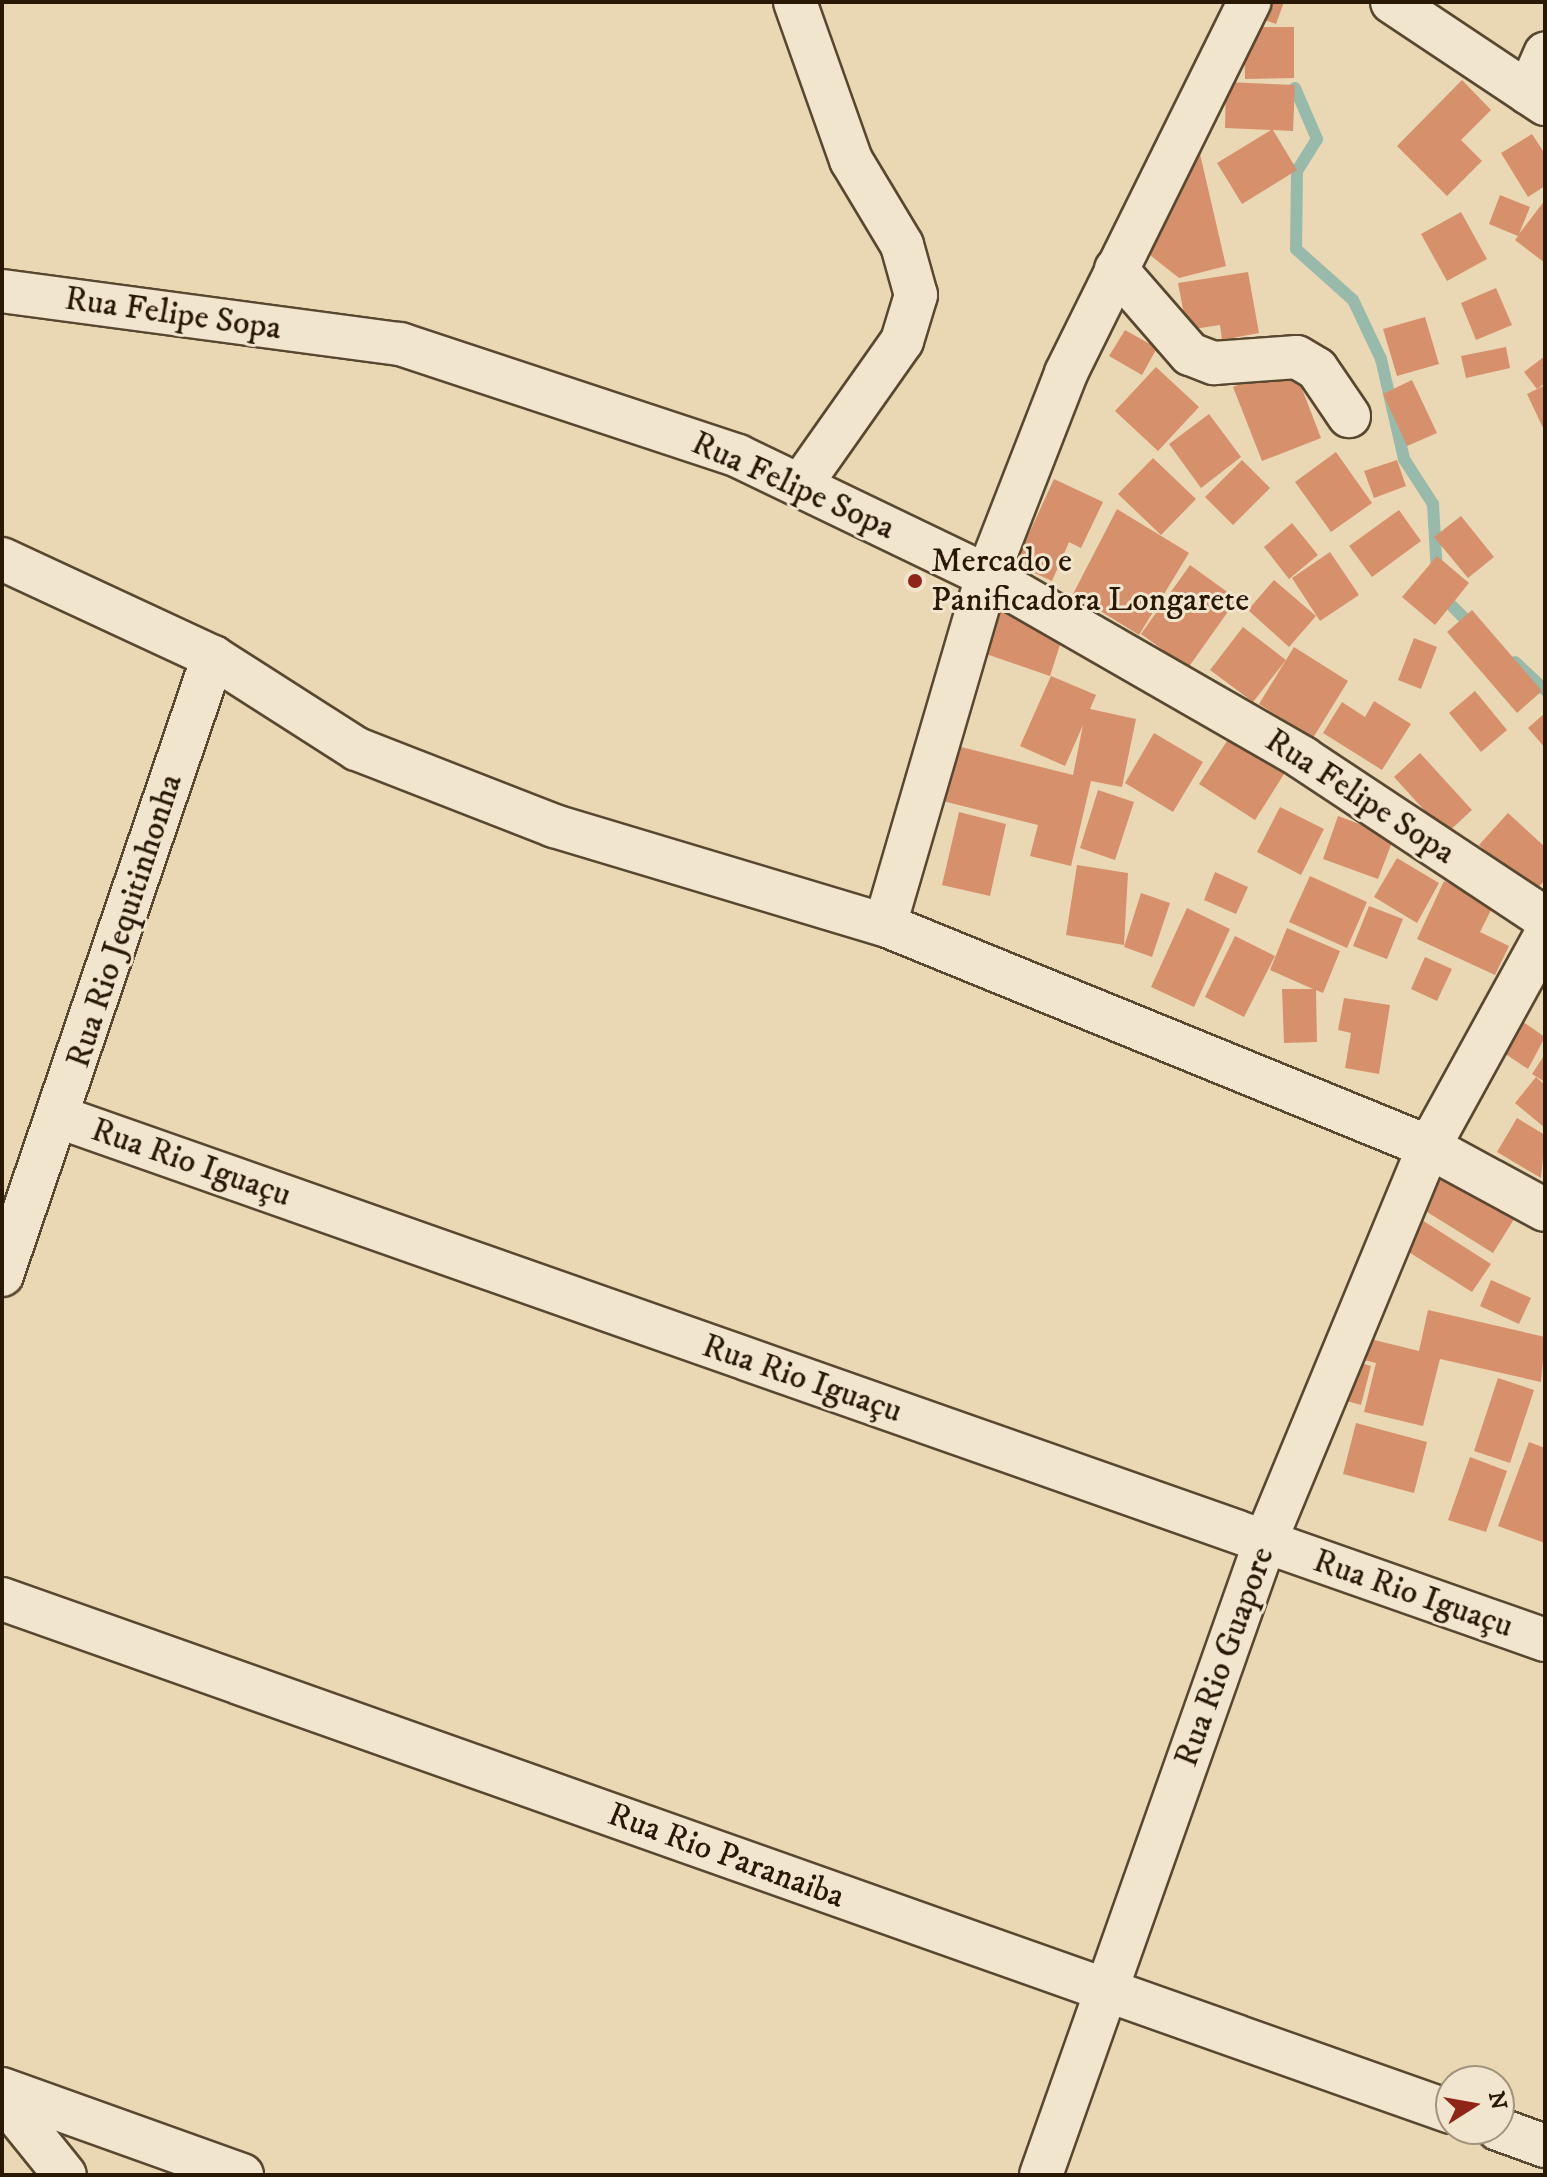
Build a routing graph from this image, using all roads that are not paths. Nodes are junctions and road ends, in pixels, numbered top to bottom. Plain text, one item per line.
1 (795, 2) edge
2 (1249, 2) edge
3 (1392, 2) edge
4 (1545, 54) edge
5 (1536, 98) edge
6 (1116, 269) junction
7 (2, 291) edge
8 (1349, 416) dead end
9 (801, 484) junction
10 (2, 559) edge
11 (987, 576) junction
12 (213, 657) junction
13 (1545, 918) edge
14 (885, 925) junction
15 (1545, 936) edge
16 (59, 1117) junction
17 (1429, 1147) junction
18 (1545, 1210) edge
19 (2, 1275) edge
20 (1265, 1542) junction
21 (2, 1599) edge
22 (1545, 1640) edge
23 (1107, 1990) junction
24 (2, 2089) edge
25 (2, 2097) edge
26 (1435, 2106) edge
27 (1515, 2135) edge
28 (1545, 2146) edge
29 (65, 2175) edge
30 (242, 2175) edge
31 (1041, 2175) edge

1 - 9 street
2 - 6 street
3 - 5 street
4 - 5 street
6 - 8 street
6 - 11 street
7 - 9 street, Rua Felipe Sopa
9 - 11 street, Rua Felipe Sopa
10 - 12 street
11 - 13 street, Rua Felipe Sopa
11 - 14 street
12 - 14 street
12 - 16 street, Rua Rio Jequitinhonha
14 - 17 street
15 - 17 street, Rua Rio Guapore
16 - 19 street, Rua Rio Jequitinhonha
16 - 20 street, Rua Rio Iguaçu
17 - 18 street
17 - 20 street, Rua Rio Guapore
20 - 22 street, Rua Rio Iguaçu
20 - 23 street, Rua Rio Guapore
21 - 23 street, Rua Rio Paranaiba
23 - 26 street, Rua Rio Paranaiba
23 - 31 street, Rua Rio Guapore
24 - 30 street
25 - 29 street
27 - 28 street

